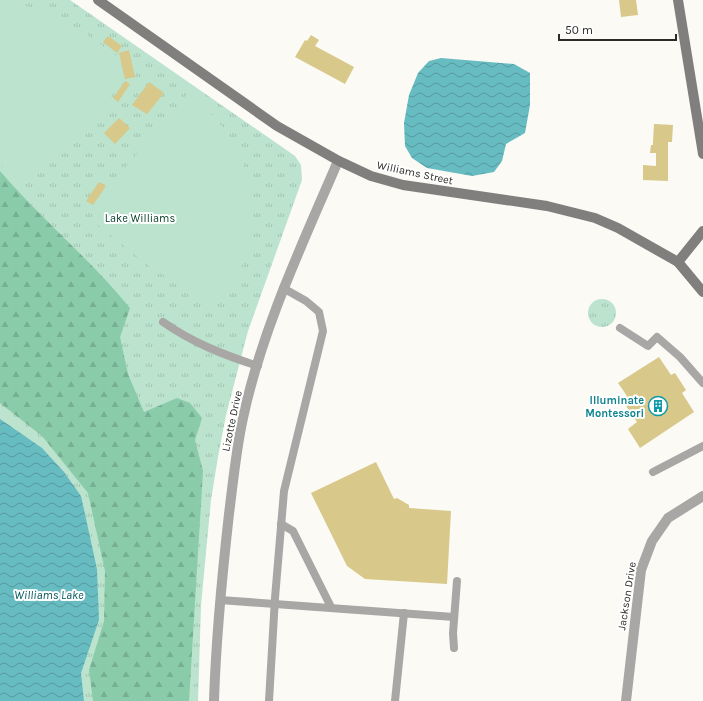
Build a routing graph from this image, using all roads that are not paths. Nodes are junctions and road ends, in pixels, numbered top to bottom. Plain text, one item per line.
1 (98, 0) edge
2 (678, 0) edge
3 (703, 154) edge
4 (338, 161) junction
5 (703, 231) edge
6 (678, 262) junction
7 (283, 288) junction
8 (703, 292) edge
9 (163, 322) dead end
10 (620, 328) dead end
11 (258, 366) junction
12 (703, 383) edge
13 (703, 446) edge
14 (653, 472) dead end
15 (703, 496) edge
16 (281, 524) junction
17 (457, 581) dead end
18 (220, 600) junction
19 (274, 603) junction
20 (331, 607) junction
21 (404, 613) junction
22 (454, 617) junction
23 (454, 648) dead end
24 (214, 701) edge
25 (269, 701) edge
26 (395, 701) edge
27 (626, 701) edge

1 - 4 main road, Williams Street
2 - 3 main road
4 - 6 main road, Williams Street
4 - 7 street, Lizotte Drive
5 - 6 main road
6 - 8 main road
7 - 11 street, Lizotte Drive
7 - 16 lane
9 - 11 lane
10 - 12 lane
11 - 18 street, Lizotte Drive
13 - 14 lane
15 - 27 street, Jackson Drive
16 - 19 lane
16 - 20 lane
17 - 22 lane
18 - 19 lane
18 - 24 street, Lizotte Drive
19 - 20 lane
19 - 25 lane
20 - 21 lane
21 - 22 lane
21 - 26 lane
22 - 23 lane

